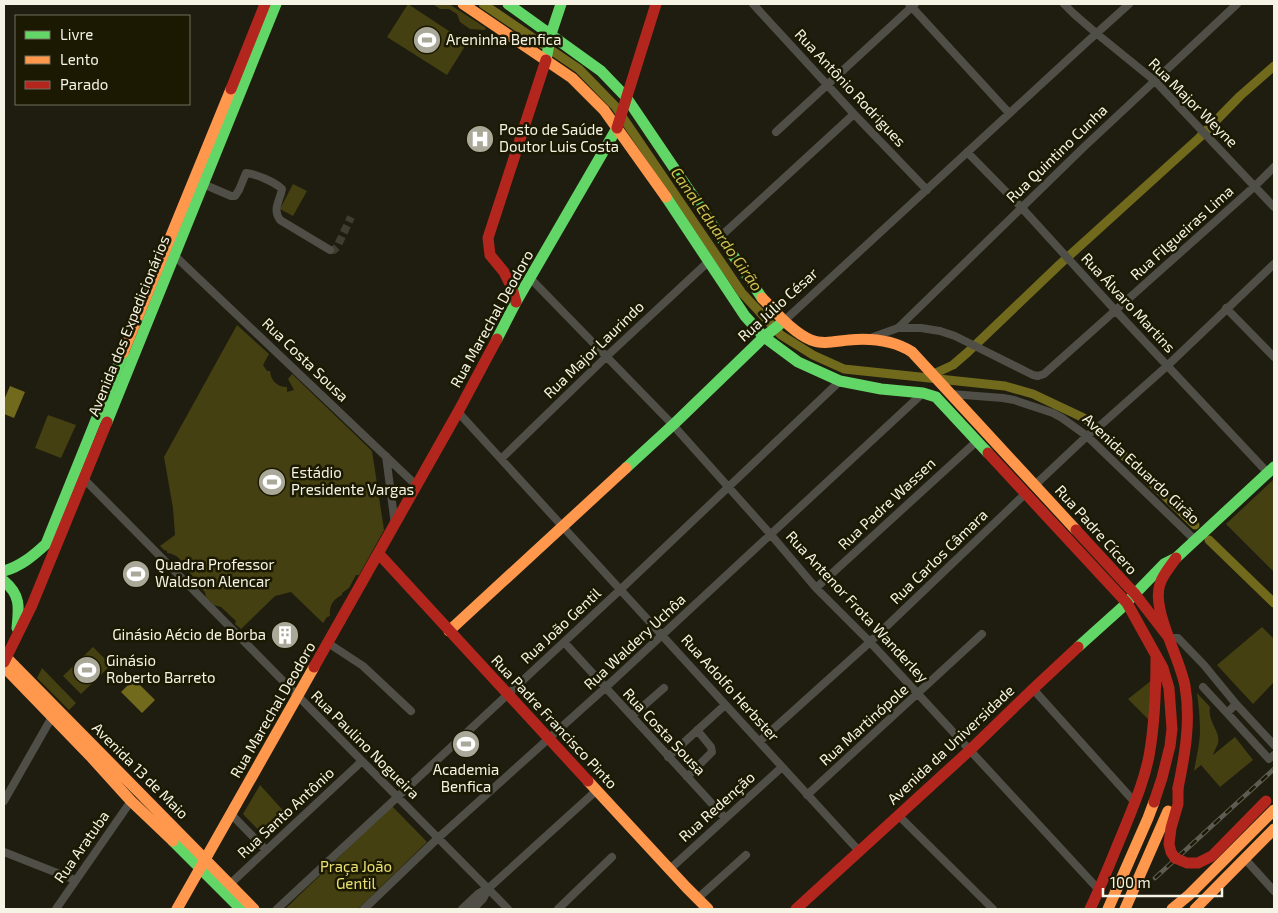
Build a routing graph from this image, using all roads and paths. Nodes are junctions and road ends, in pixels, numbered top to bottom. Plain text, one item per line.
1 (265, 4) edge
2 (276, 4) edge
3 (463, 4) edge
4 (508, 4) edge
5 (561, 4) edge
6 (656, 4) edge
7 (753, 4) edge
8 (1064, 4) edge
9 (1129, 4) edge
10 (1237, 4) edge
11 (912, 5) edge
12 (1096, 33) junction
13 (548, 47) junction
14 (240, 77) junction
15 (1155, 81) junction
16 (827, 85) junction
17 (626, 97) junction
18 (1009, 112) junction
19 (854, 114) junction
20 (620, 119) junction
21 (776, 132) dead end
22 (967, 152) junction
23 (1274, 167) edge
24 (203, 184) junction
25 (1255, 186) junction
26 (927, 190) junction
27 (1021, 207) junction
28 (1274, 207) edge
29 (721, 236) junction
30 (330, 250) dead end
31 (174, 255) junction
32 (708, 262) junction
33 (1274, 264) edge
34 (504, 272) junction
35 (531, 279) junction
36 (516, 302) junction
37 (1226, 308) junction
38 (1115, 310) junction
39 (781, 323) junction
40 (898, 328) junction
41 (766, 335) junction
42 (867, 340) junction
43 (607, 356) junction
44 (1274, 357) edge
45 (1166, 366) junction
46 (840, 381) junction
47 (947, 391) junction
48 (923, 393) junction
49 (458, 412) junction
50 (673, 425) junction
51 (1089, 435) junction
52 (977, 441) junction
53 (386, 456) junction
54 (501, 459) junction
55 (1271, 470) edge
56 (80, 475) junction
57 (417, 486) junction
58 (729, 486) junction
59 (1031, 489) junction
60 (395, 525) junction
61 (562, 526) junction
62 (770, 534) junction
63 (1195, 540) junction
64 (379, 554) junction
65 (1176, 558) junction
66 (4, 571) edge
67 (4, 581) edge
68 (816, 588) junction
69 (621, 589) junction
70 (1131, 598) junction
71 (449, 631) junction
72 (982, 634) dead end
73 (17, 635) junction
74 (662, 635) junction
75 (1169, 638) junction
76 (564, 642) junction
77 (870, 642) junction
78 (328, 643) junction
79 (1156, 657) junction
80 (4, 660) edge
81 (1203, 686) dead end
82 (605, 688) junction
83 (664, 688) dead end
84 (1033, 689) junction
85 (508, 694) junction
86 (918, 694) junction
87 (298, 696) junction
88 (1236, 704) junction
89 (725, 705) junction
90 (411, 711) dead end
91 (1227, 713) junction
92 (632, 716) junction
93 (52, 717) junction
94 (697, 730) junction
95 (550, 739) junction
96 (760, 741) junction
97 (1274, 745) edge
98 (970, 750) junction
99 (668, 757) junction
100 (1272, 757) edge
101 (362, 761) junction
102 (782, 767) junction
103 (687, 777) junction
104 (1178, 788) junction
105 (597, 790) junction
106 (807, 795) junction
107 (397, 797) junction
108 (1131, 798) dead end
109 (1270, 798) edge
110 (4, 801) edge
111 (131, 801) junction
112 (1274, 810) edge
113 (231, 814) junction
114 (898, 815) junction
115 (725, 818) junction
116 (1274, 829) edge
117 (438, 838) junction
118 (266, 850) junction
119 (860, 851) junction
120 (4, 852) edge
121 (746, 855) dead end
122 (612, 857) dead end
123 (1245, 859) junction
124 (202, 863) junction
125 (670, 869) junction
126 (75, 880) junction
127 (230, 884) junction
128 (488, 889) junction
129 (1099, 890) junction
130 (1274, 891) edge
131 (698, 898) junction
132 (56, 909) edge
133 (177, 909) edge
134 (242, 909) edge
135 (254, 909) edge
136 (277, 909) edge
137 (364, 909) edge
138 (462, 909) edge
139 (473, 909) edge
140 (508, 909) edge
141 (558, 909) edge
142 (708, 909) edge
143 (796, 909) edge
144 (993, 909) edge
145 (1090, 909) edge
146 (1108, 909) edge
147 (1125, 909) edge
148 (1172, 909) edge
149 (1196, 909) edge

1 - 14 main road, Avenida dos Expedicionários
2 - 14 main road, Avenida dos Expedicionários
3 - 13 main road
4 - 13 main road
5 - 13 main road
6 - 17 main road, Rua Marechal Deodoro
7 - 16 street, Rua Antônio Rodrigues
8 - 12 street, Rua Major Weyne
9 - 12 street, Rua Júlio César
10 - 15 street, Rua Quintino Cunha
11 - 16 street
11 - 18 street
12 - 15 street, Rua Major Weyne
12 - 18 street, Rua Júlio César
13 - 17 main road
13 - 20 main road
13 - 34 main road
14 - 24 main road, Avenida dos Expedicionários
14 - 56 main road, Avenida dos Expedicionários
15 - 25 street, Rua Major Weyne
15 - 27 street, Rua Quintino Cunha
16 - 19 street, Rua Antônio Rodrigues
16 - 21 street
17 - 20 main road, Rua Marechal Deodoro
17 - 29 main road
18 - 22 street, Rua Júlio César
19 - 26 street, Rua Antônio Rodrigues
19 - 29 street
20 - 32 main road
20 - 35 main road, Rua Marechal Deodoro
22 - 26 street, Rua Júlio César
22 - 27 street, Rua Álvaro Martins
23 - 25 street, Rua Filgueiras Lima
24 - 30 street
24 - 31 main road, Avenida dos Expedicionários
25 - 28 street, Rua Major Weyne
25 - 38 street, Rua Filgueiras Lima
26 - 39 street, Rua Júlio César
27 - 38 street, Rua Álvaro Martins
27 - 40 street, Rua Quintino Cunha
29 - 39 main road
31 - 53 street, Rua Costa Sousa
31 - 56 main road, Avenida dos Expedicionários
32 - 41 main road
32 - 43 street, Rua Major Laurindo
33 - 37 street, Rua Carlos Câmara
34 - 35 main road
34 - 36 main road
35 - 36 main road, Rua Marechal Deodoro
35 - 43 street, Rua Antenor Frota Wanderley
36 - 49 main road, Rua Marechal Deodoro
37 - 44 street
37 - 45 street, Rua Carlos Câmara
38 - 40 street, Rua Filgueiras Lima
38 - 45 street, Rua Álvaro Martins
39 - 41 main road, Rua Júlio César
39 - 42 main road
40 - 42 street
41 - 46 main road
41 - 50 main road, Rua Júlio César
42 - 47 main road, Rua Padre Cícero
43 - 50 street, Rua Antenor Frota Wanderley
43 - 54 street, Rua Major Laurindo
45 - 51 street, Rua Carlos Câmara
45 - 55 street, Rua Álvaro Martins
46 - 48 main road
46 - 58 street, Rua João Gentil
47 - 51 street, Avenida Eduardo Girão
47 - 59 main road, Rua Padre Cícero
48 - 52 main road, Rua Padre Cícero
48 - 62 street, Rua Waldery Uchôa
49 - 54 street, Rua Adolfo Herbster
49 - 57 main road, Rua Marechal Deodoro
50 - 58 street, Rua Antenor Frota Wanderley
50 - 61 main road, Rua Júlio César
51 - 59 street, Rua Carlos Câmara
51 - 63 street, Avenida Eduardo Girão
52 - 59 main road, Rua Padre Cícero
52 - 68 street, Rua Padre Wassen
53 - 57 street, Rua Costa Sousa
53 - 60 street
54 - 61 street, Rua Adolfo Herbster
55 - 63 main road
56 - 66 main road, Avenida dos Expedicionários
56 - 73 main road, Avenida dos Expedicionários
56 - 87 street, Rua Paulino Nogueira
57 - 60 main road, Rua Marechal Deodoro
58 - 62 street, Rua Antenor Frota Wanderley
58 - 69 street, Rua João Gentil
59 - 70 main road, Rua Padre Cícero
59 - 77 street, Rua Carlos Câmara
60 - 64 main road, Rua Marechal Deodoro
61 - 69 street, Rua Adolfo Herbster
61 - 71 main road, Rua Júlio César
62 - 68 street, Rua Antenor Frota Wanderley
62 - 74 street, Rua Waldery Uchôa
63 - 65 main road
64 - 71 main road, Rua Padre Francisco Pinto
64 - 78 main road, Rua Marechal Deodoro
65 - 70 main road, Avenida da Universidade
65 - 75 main road
67 - 73 main road
68 - 77 street, Rua Antenor Frota Wanderley
69 - 74 street, Rua Adolfo Herbster
69 - 76 street, Rua João Gentil
70 - 75 main road, Rua Padre Cícero
70 - 79 main road, Rua Padre Cícero
70 - 84 main road, Avenida da Universidade
71 - 85 main road, Rua Padre Francisco Pinto
72 - 86 street, Rua Martinópole
73 - 80 main road, Avenida dos Expedicionários
74 - 82 street, Rua Waldery Uchôa
74 - 89 street, Rua Adolfo Herbster
75 - 88 street, Rua Padre Cícero
75 - 104 main road
76 - 82 street, Rua Costa Sousa
76 - 85 street, Rua João Gentil
77 - 86 street, Rua Antenor Frota Wanderley
77 - 96 street, Rua Carlos Câmara
78 - 87 main road, Rua Marechal Deodoro
78 - 90 street
79 - 129 main road
79 - 146 main road, Rua Padre Cícero
80 - 93 main road, Avenida 13 de Maio
80 - 124 main road, Avenida 13 de Maio
81 - 91 street
82 - 92 street, Rua Costa Sousa
82 - 95 street, Rua Waldery Uchôa
83 - 92 street
84 - 98 main road, Avenida da Universidade
84 - 108 street
85 - 95 main road, Rua Padre Francisco Pinto
85 - 107 street, Rua João Gentil
86 - 98 street, Rua Antenor Frota Wanderley
86 - 106 street, Rua Martinópole
87 - 101 street, Rua Paulino Nogueira
87 - 113 main road, Rua Marechal Deodoro
88 - 91 street
88 - 97 street, Rua Padre Cícero
89 - 94 street
89 - 96 street, Rua Adolfo Herbster
91 - 100 street
92 - 99 street, Rua Costa Sousa
93 - 110 street
93 - 111 main road, Avenida 13 de Maio
94 - 99 street
94 - 103 street
95 - 105 main road, Rua Padre Francisco Pinto
95 - 117 street, Rua Waldery Uchôa
96 - 102 street, Rua Adolfo Herbster
98 - 114 main road, Avenida da Universidade
98 - 129 street, Rua Antenor Frota Wanderley
99 - 103 street, Rua Costa Sousa
101 - 107 street, Rua Paulino Nogueira
101 - 118 street, Rua Santo Antônio
102 - 106 street, Rua Adolfo Herbster
102 - 115 street, Rua Redenção
103 - 115 street, Rua Costa Sousa
104 - 109 main road, bridge
104 - 147 main road, bridge
105 - 125 main road, Rua Padre Francisco Pinto
105 - 128 street
106 - 119 street, Rua Adolfo Herbster
107 - 117 street, Rua Paulino Nogueira
107 - 136 street, Rua João Gentil
111 - 124 main road, Avenida 13 de Maio
111 - 126 street, Rua Aratuba
112 - 148 main road
113 - 118 street
113 - 124 main road, Rua Marechal Deodoro
114 - 119 main road, Avenida da Universidade
114 - 144 street
115 - 125 street, Rua Redenção
116 - 123 main road
117 - 128 street, Rua Paulino Nogueira
117 - 137 street, Rua Waldery Uchôa
118 - 127 street, Rua Santo Antônio
119 - 143 main road, Avenida da Universidade
120 - 126 street
121 - 131 street
122 - 141 street
123 - 130 street
123 - 149 main road
124 - 127 main road, Avenida 13 de Maio
124 - 133 main road, Rua Marechal Deodoro
124 - 134 main road, Avenida 13 de Maio
125 - 131 main road, Rua Padre Francisco Pinto
126 - 132 street, Rua Aratuba
127 - 135 main road, Avenida 13 de Maio
128 - 138 street
128 - 139 street
128 - 140 street, Rua Paulino Nogueira
129 - 145 main road
131 - 142 main road, Rua Padre Francisco Pinto

